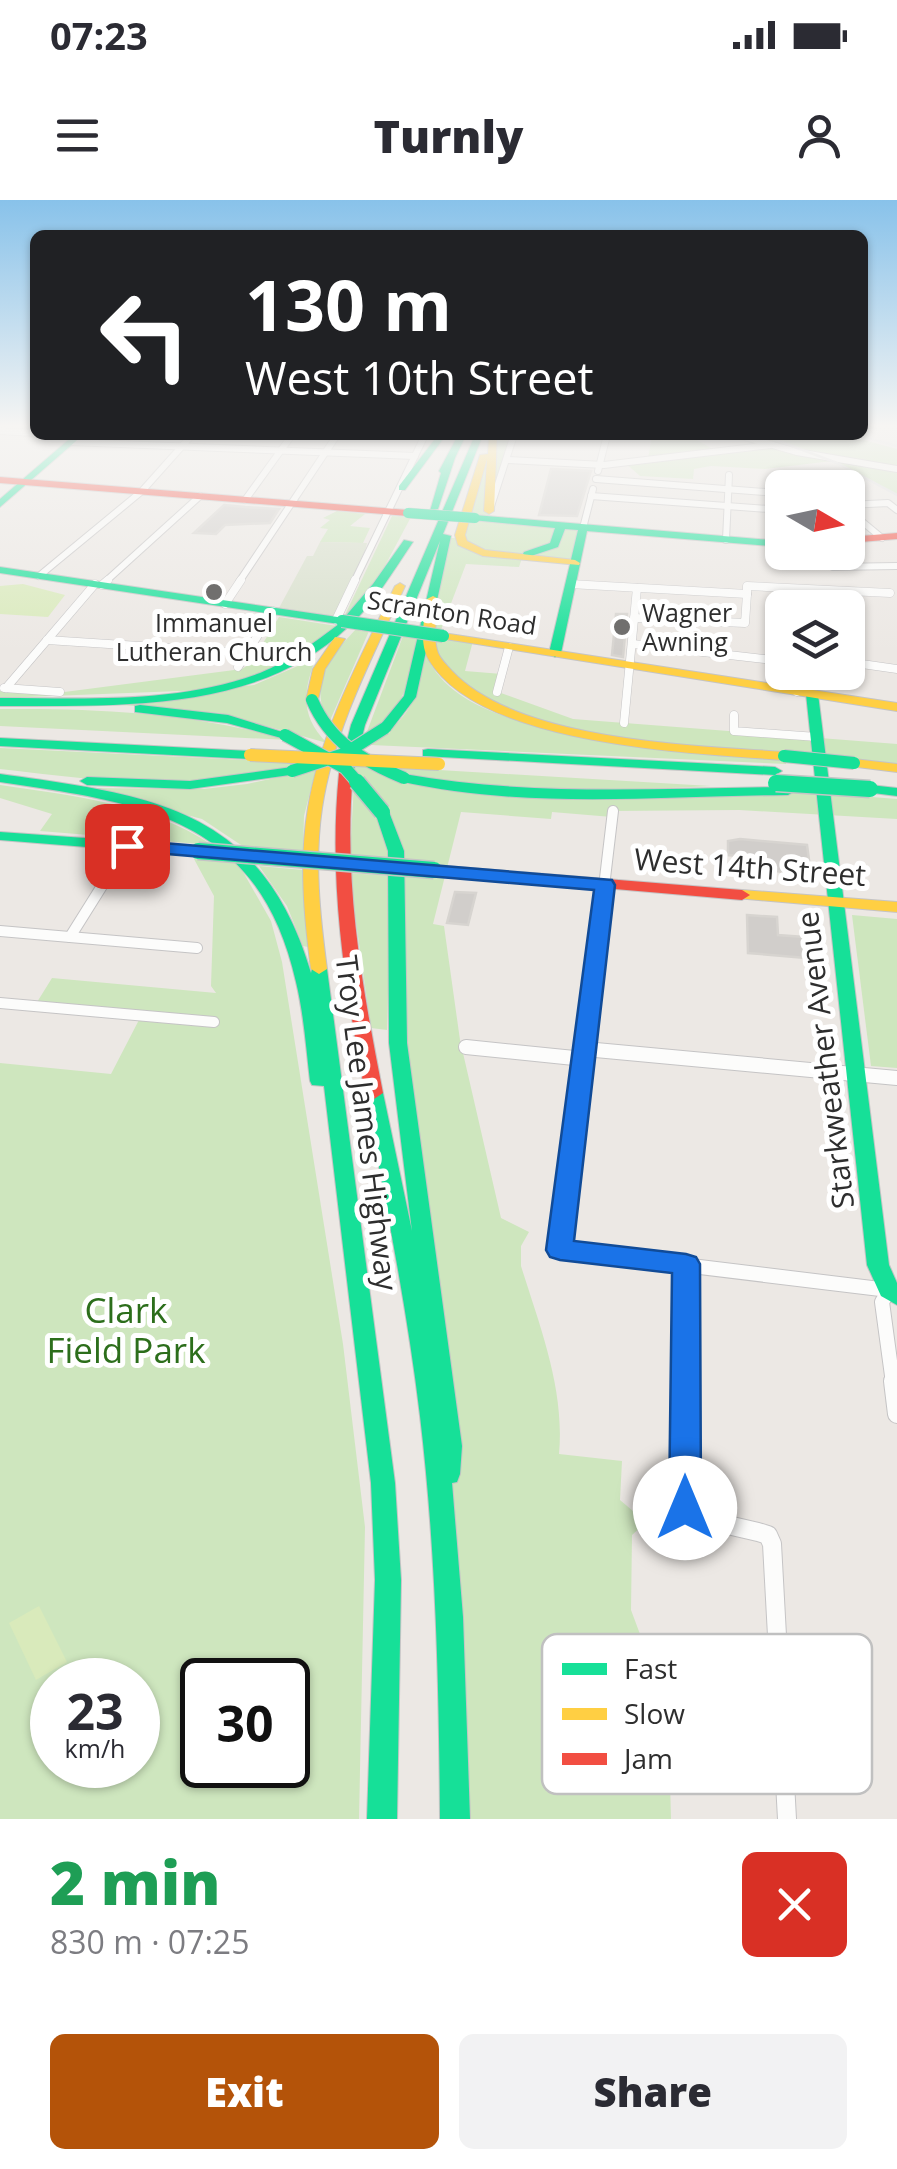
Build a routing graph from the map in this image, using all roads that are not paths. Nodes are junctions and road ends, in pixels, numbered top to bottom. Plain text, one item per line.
1 (132, 501) edge
2 (195, 501) edge
3 (252, 501) edge
4 (294, 501) edge
5 (400, 501) edge
6 (430, 501) edge
7 (434, 501) edge
8 (452, 501) edge
9 (456, 501) edge
10 (472, 501) edge
11 (486, 501) edge
12 (491, 501) edge
13 (590, 501) edge
14 (653, 501) edge
15 (728, 501) edge
16 (292, 504) junction
17 (865, 505) edge
18 (728, 506) junction
19 (765, 509) edge
20 (897, 510) edge
21 (399, 513) junction
22 (484, 516) junction
23 (865, 520) edge
24 (560, 526) junction
25 (583, 528) junction
26 (889, 537) edge
27 (726, 540) junction
28 (408, 542) junction
29 (765, 543) edge
30 (496, 555) junction
31 (574, 564) junction
32 (897, 566) edge
33 (865, 567) edge
34 (1, 572) edge
35 (39, 576) junction
36 (570, 584) junction
37 (98, 585) junction
38 (637, 588) junction
39 (890, 593) dead end
40 (747, 594) junction
41 (433, 599) junction
42 (225, 604) junction
43 (273, 612) junction
44 (634, 618) junction
45 (339, 621) junction
46 (47, 640) junction
47 (633, 644) junction
48 (509, 647) junction
49 (247, 653) junction
50 (555, 653) junction
51 (765, 659) edge
52 (865, 664) edge
53 (631, 665) junction
54 (238, 668) dead end
55 (897, 669) edge
56 (765, 682) edge
57 (802, 690) edge
58 (819, 690) edge
59 (60, 692) dead end
60 (498, 692) dead end
61 (1, 696) edge
62 (897, 707) edge
63 (734, 715) dead end
64 (624, 723) dead end
65 (0, 732) edge
66 (817, 737) junction
67 (0, 742) edge
68 (245, 749) junction
69 (897, 768) edge
70 (0, 775) edge
71 (781, 775) junction
72 (897, 779) edge
73 (866, 781) junction
74 (897, 795) edge
75 (613, 811) dead end
76 (0, 836) edge
77 (127, 846) junction
78 (605, 885) junction
79 (835, 902) junction
80 (897, 907) edge
81 (0, 931) edge
82 (70, 938) junction
83 (197, 948) dead end
84 (0, 1003) edge
85 (214, 1022) dead end
86 (466, 1047) dead end
87 (584, 1054) junction
88 (858, 1074) junction
89 (897, 1078) edge
90 (686, 1264) junction
91 (894, 1292) edge
92 (897, 1414) edge
93 (383, 1483) junction
94 (443, 1531) junction
95 (777, 1634) edge
96 (787, 1794) edge
97 (382, 1819) edge
98 (455, 1819) edge
99 (788, 1819) edge

1 - 35 street
2 - 37 street
3 - 16 main road
4 - 16 street
5 - 21 street
6 - 28 main road
7 - 93 main road, Troy Lee James Highway
8 - 94 main road, Troy Lee James Highway
9 - 41 main road
10 - 30 main road
11 - 22 main road
12 - 22 street
13 - 25 street
14 - 18 street
15 - 18 street
16 - 21 main road
16 - 42 street
17 - 20 street
18 - 19 street
18 - 27 street
21 - 22 main road, bridge
21 - 45 street
22 - 24 main road
23 - 26 street
24 - 25 main road
24 - 30 main road
25 - 27 main road
25 - 31 main road
27 - 29 main road
28 - 61 main road
28 - 71 main road, bridge
30 - 31 main road
31 - 36 main road
32 - 33 street
34 - 35 main road, Scranton Road
35 - 37 main road, Scranton Road
36 - 38 street
36 - 50 main road
37 - 42 main road, Scranton Road
37 - 46 street
38 - 40 street
38 - 44 street
39 - 40 street
40 - 44 street
41 - 70 main road, bridge
41 - 71 main road
42 - 43 main road, Scranton Road
43 - 45 main road, Scranton Road
43 - 49 street
44 - 47 street
45 - 48 main road, Scranton Road, bridge
46 - 49 street
46 - 61 street
47 - 51 street
47 - 53 street
48 - 50 main road, Scranton Road
48 - 60 street
49 - 54 street
50 - 53 main road, Scranton Road
52 - 55 street
53 - 56 main road, Scranton Road
53 - 64 street
57 - 66 main road, Starkweather Avenue
58 - 62 main road, Scranton Road
59 - 61 street
61 - 94 main road, bridge
63 - 66 street
65 - 68 main road
66 - 79 main road, Starkweather Avenue
67 - 68 main road
68 - 71 main road, bridge
69 - 73 main road
70 - 93 main road
71 - 73 main road, bridge
71 - 73 main road, bridge
72 - 73 main road
73 - 74 main road
75 - 78 street
76 - 77 main road, West 14th Street
77 - 78 main road, West 14th Street, bridge
77 - 82 street
78 - 79 main road, West 14th Street
78 - 87 street
79 - 80 main road, West 14th Street
79 - 88 main road, Starkweather Avenue
81 - 82 street
82 - 83 street
84 - 85 street
86 - 87 street
87 - 88 street
87 - 90 street
88 - 89 street
88 - 91 main road, Starkweather Avenue
90 - 91 street
90 - 95 street
91 - 92 street, Starkweather Avenue
93 - 97 main road, Troy Lee James Highway
94 - 98 main road, Troy Lee James Highway
96 - 99 street

